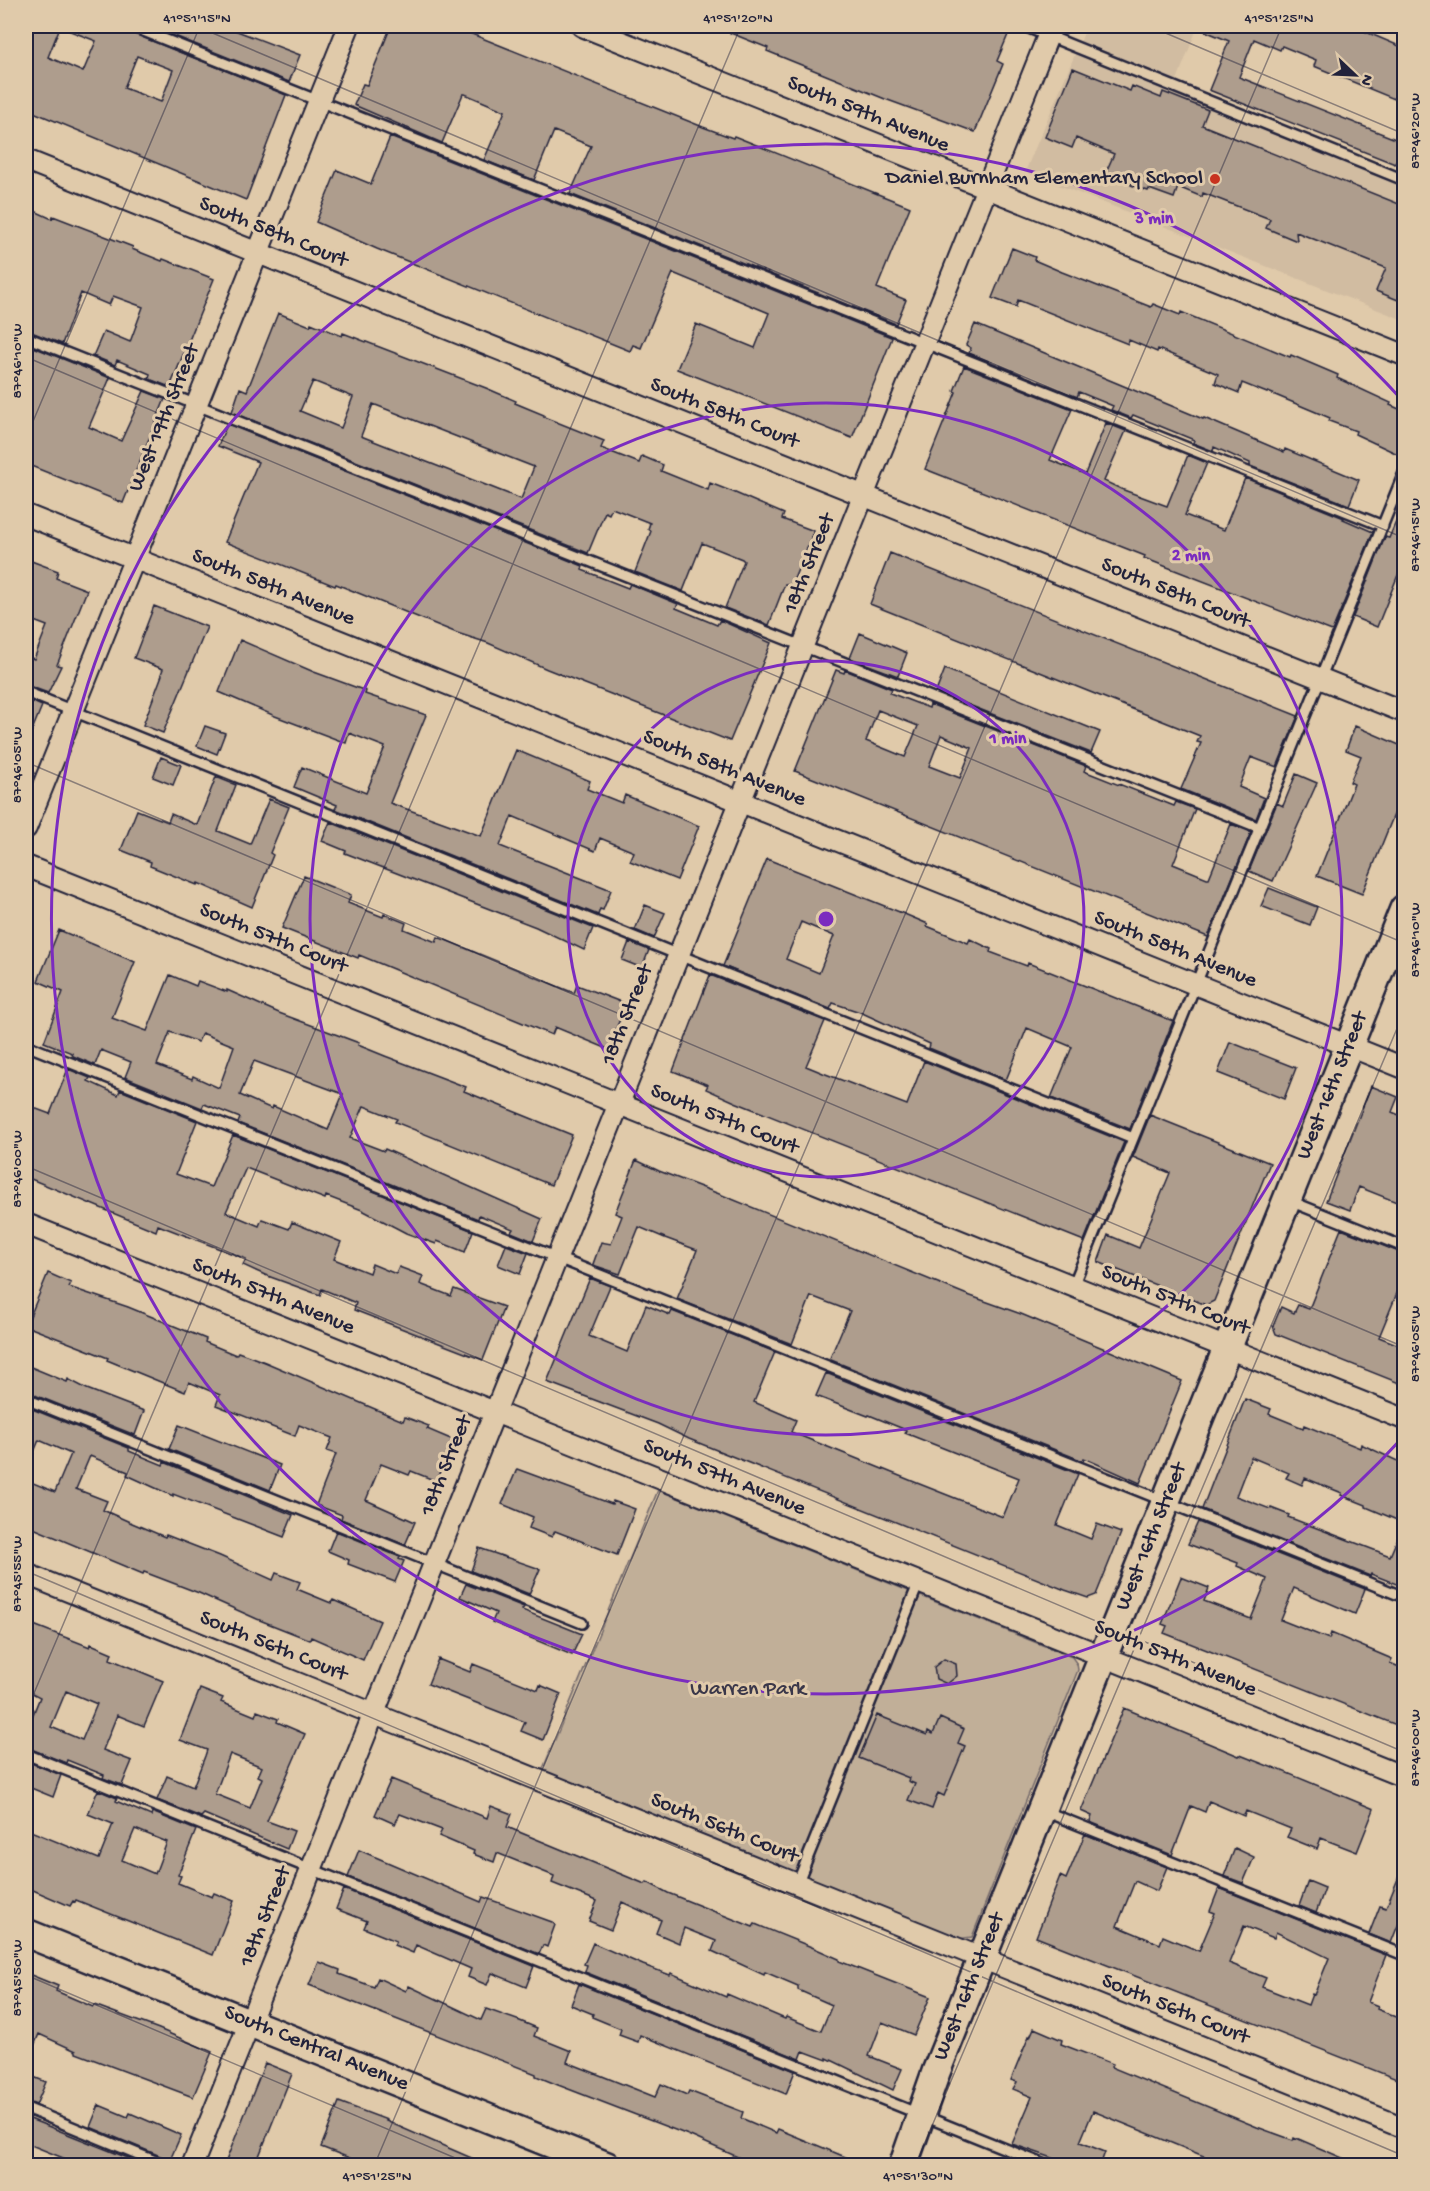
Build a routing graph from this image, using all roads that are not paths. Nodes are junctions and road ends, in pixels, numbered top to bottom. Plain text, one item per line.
1 (131, 26) edge
2 (349, 26) edge
3 (582, 26) edge
4 (1024, 26) edge
5 (1050, 30) edge
6 (319, 101) junction
7 (26, 160) edge
8 (1404, 180) edge
9 (987, 188) junction
10 (258, 253) junction
11 (26, 337) edge
12 (925, 343) junction
13 (1404, 355) edge
14 (196, 405) junction
15 (1404, 473) edge
16 (863, 495) junction
17 (26, 515) edge
18 (1383, 526) junction
19 (134, 559) junction
20 (802, 646) junction
21 (1321, 678) junction
22 (26, 692) edge
23 (73, 711) junction
24 (1404, 712) edge
25 (740, 802) junction
26 (26, 828) edge
27 (1260, 828) junction
28 (26, 866) edge
29 (1404, 909) edge
30 (679, 955) junction
31 (1196, 985) junction
32 (26, 1045) edge
33 (1349, 1046) junction
34 (1404, 1068) edge
35 (619, 1104) junction
36 (1133, 1138) junction
37 (1288, 1200) junction
38 (26, 1224) edge
39 (1404, 1247) edge
40 (557, 1257) junction
41 (1073, 1286) junction
42 (1228, 1348) junction
43 (26, 1399) edge
44 (495, 1412) junction
45 (1404, 1419) edge
46 (1166, 1501) junction
47 (434, 1564) junction
48 (26, 1574) edge
49 (919, 1582) junction
50 (1404, 1597) edge
51 (582, 1623) dead end
52 (1104, 1656) junction
53 (374, 1714) junction
54 (26, 1754) edge
55 (1404, 1777) edge
56 (1042, 1810) junction
57 (311, 1869) junction
58 (797, 1884) junction
59 (26, 1933) edge
60 (1404, 1955) edge
61 (982, 1958) junction
62 (249, 2023) junction
63 (26, 2108) edge
64 (921, 2114) junction
65 (1404, 2128) edge
66 (908, 2164) edge
67 (167, 2166) edge
68 (192, 2166) edge
69 (606, 2166) edge
70 (1048, 2166) edge

1 - 6 lane
2 - 6 street, West 19th Street
3 - 9 street, South 59th Avenue
4 - 5 lane
5 - 8 lane
5 - 9 street, 18th Street
6 - 10 street, West 19th Street
6 - 12 lane
7 - 10 street, South 58th Court
9 - 12 street, 18th Street
9 - 13 street, South 59th Avenue
10 - 14 street, West 19th Street
10 - 16 street, South 58th Court
11 - 14 lane
12 - 16 street, 18th Street
12 - 18 lane
14 - 19 street, West 19th Street
14 - 20 lane
15 - 18 lane
16 - 20 street, 18th Street
16 - 21 street, South 58th Court
17 - 19 street, South 58th Avenue
18 - 21 lane
19 - 23 street, West 19th Street
19 - 25 street, South 58th Avenue
20 - 25 street, 18th Street
20 - 27 lane
21 - 24 street, South 58th Court
21 - 27 lane
22 - 23 lane
23 - 26 street, West 19th Street
23 - 30 lane
25 - 30 street, 18th Street
25 - 31 street, South 58th Avenue
27 - 31 lane
28 - 35 street, South 57th Court
29 - 33 street, West 16th Street
30 - 35 street, 18th Street
30 - 36 lane
31 - 33 street, South 58th Avenue
31 - 36 lane
32 - 40 lane
33 - 34 street, South 58th Avenue
33 - 37 street, West 16th Street
35 - 40 street, 18th Street
35 - 41 street, South 57th Court
36 - 41 lane
37 - 39 lane
37 - 42 street, West 16th Street
38 - 44 street, South 57th Avenue
40 - 44 street, 18th Street
40 - 46 lane
41 - 42 street, South 57th Court
42 - 45 street, South 57th Court
42 - 46 street, West 16th Street
43 - 47 lane
44 - 47 street, 18th Street
44 - 49 street, South 57th Avenue
46 - 50 lane
46 - 52 street, West 16th Street
47 - 51 lane
47 - 53 street, 18th Street
48 - 53 street, South 56th Court
49 - 52 street, South 57th Avenue
49 - 58 lane
52 - 55 street, South 57th Avenue
52 - 56 street, West 16th Street
53 - 57 street, 18th Street
53 - 58 street, South 56th Court
54 - 57 lane
56 - 60 lane
56 - 61 street, West 16th Street
57 - 62 street, 18th Street
57 - 64 lane
58 - 61 street, South 56th Court
59 - 62 street, South Central Avenue
61 - 64 street, West 16th Street
61 - 65 street, South 56th Court
62 - 68 street, 18th Street
62 - 69 street, South Central Avenue
63 - 67 lane
64 - 66 street, West 16th Street
64 - 70 lane

